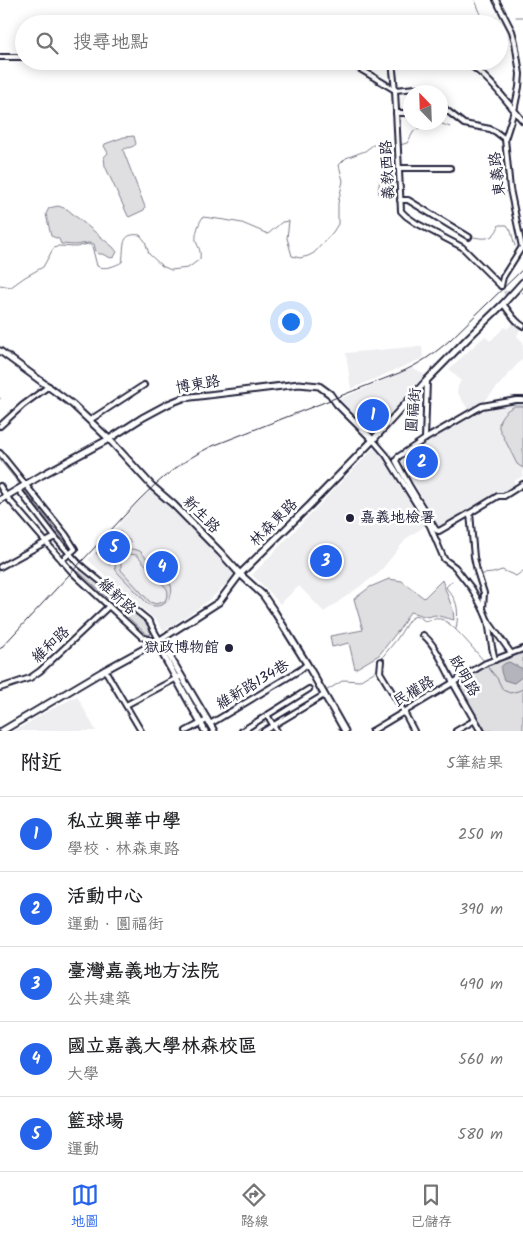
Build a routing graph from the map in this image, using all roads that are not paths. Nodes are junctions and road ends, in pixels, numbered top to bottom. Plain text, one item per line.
1 (496, 0) edge
2 (504, 15) edge
3 (508, 23) edge
4 (0, 57) edge
5 (15, 57) edge
6 (362, 70) edge
7 (393, 70) edge
8 (476, 70) edge
9 (403, 89) edge
10 (395, 90) junction
11 (448, 111) edge
12 (514, 111) junction
13 (396, 113) junction
14 (403, 113) edge
15 (523, 122) edge
16 (505, 139) junction
17 (399, 168) junction
18 (450, 168) dead end
19 (400, 200) junction
20 (469, 237) dead end
21 (522, 246) edge
22 (523, 282) edge
23 (501, 286) joint
24 (503, 304) junction
25 (523, 326) edge
26 (0, 351) edge
27 (427, 380) junction
28 (144, 385) dead end
29 (49, 386) junction
30 (523, 400) edge
31 (90, 420) junction
32 (0, 426) edge
33 (109, 439) junction
34 (426, 439) junction
35 (373, 440) junction
36 (0, 453) edge
37 (523, 484) edge
38 (26, 485) junction
39 (0, 486) edge
40 (18, 489) junction
41 (6, 496) junction
42 (0, 500) edge
43 (46, 511) junction
44 (470, 513) junction
45 (39, 516) junction
46 (55, 537) junction
47 (47, 542) junction
48 (70, 552) junction
49 (62, 560) junction
50 (0, 567) edge
51 (240, 574) junction
52 (109, 606) junction
53 (483, 609) junction
54 (488, 621) junction
55 (424, 635) dead end
56 (158, 641) junction
57 (523, 648) edge
58 (511, 653) junction
59 (495, 660) junction
60 (381, 661) dead end
61 (307, 664) junction
62 (105, 670) junction
63 (179, 677) junction
64 (453, 682) junction
65 (0, 688) edge
66 (309, 689) dead end
67 (323, 693) junction
68 (126, 705) junction
69 (404, 712) junction
70 (267, 715) junction
71 (475, 720) junction
72 (208, 722) junction
73 (201, 723) junction
74 (273, 725) junction
75 (2, 731) edge
76 (141, 731) edge
77 (186, 731) edge
78 (205, 731) edge
79 (214, 731) edge
80 (242, 731) edge
81 (264, 731) edge
82 (277, 731) edge
83 (345, 731) edge
84 (372, 731) edge
85 (414, 731) edge
86 (456, 731) edge
87 (482, 731) edge

1 - 2 street, 東義路
3 - 12 street, 東義路
4 - 5 street
6 - 10 street
7 - 10 street, 義教西路
8 - 12 street
9 - 10 street
10 - 13 street, 義教西路
11 - 16 street
12 - 15 street
12 - 16 street, 東義路
13 - 14 street
13 - 17 street, 義教西路
16 - 21 street, 東義路
17 - 18 street
17 - 19 street, 義教西路
19 - 20 street
19 - 23 street, 義教西路
21 - 23 street, 東義路
22 - 24 street, 林森東路
24 - 25 street
24 - 27 street, 林森東路
26 - 29 street, 新生路
27 - 34 street, 圓福街
27 - 35 street, 林森東路
28 - 31 street
29 - 31 street, 新生路
29 - 32 street
30 - 34 street
31 - 33 street, 新生路
33 - 35 street, 博東路
33 - 38 street, 博東路
33 - 51 street, 新生路
34 - 44 street, 圓福街
35 - 51 street, 林森東路
35 - 53 street
36 - 38 street
37 - 44 street
38 - 40 street, 博東路
38 - 43 street
39 - 41 street, 維新路
40 - 41 street, 博東路
40 - 45 street
41 - 42 street, 博東路
41 - 47 street, 維新路
43 - 45 street
43 - 48 street
44 - 53 street
45 - 46 street
46 - 47 street
46 - 48 street
47 - 49 street, 維新路
47 - 50 street
48 - 49 street
48 - 56 street
49 - 52 street, 維新路
51 - 56 street, 林森東路
51 - 61 street, 新生路
52 - 56 street, 維新路
52 - 65 street, 維和路
53 - 54 street
54 - 58 street
54 - 59 street
55 - 64 street, 啟明路
56 - 62 street, 林森東路
56 - 63 street
57 - 58 street, 民權路
58 - 59 street, 民權路
59 - 64 street, 民權路
60 - 69 street
61 - 67 street, 新生路
61 - 72 street, 維新路134巷
62 - 68 street
62 - 75 street, 林森東路
63 - 68 street
63 - 72 street
63 - 73 street
64 - 69 street, 民權路
64 - 71 street, 啟明路
66 - 70 street
67 - 74 street
67 - 83 street, 新生路
68 - 76 street
69 - 84 street, 民權路
69 - 85 street
70 - 74 street
70 - 80 street
71 - 86 street
71 - 87 street, 啟明路
72 - 73 street, 維新路134巷
72 - 79 street
73 - 77 street, 維新路134巷
73 - 78 street
74 - 81 street
74 - 82 street

